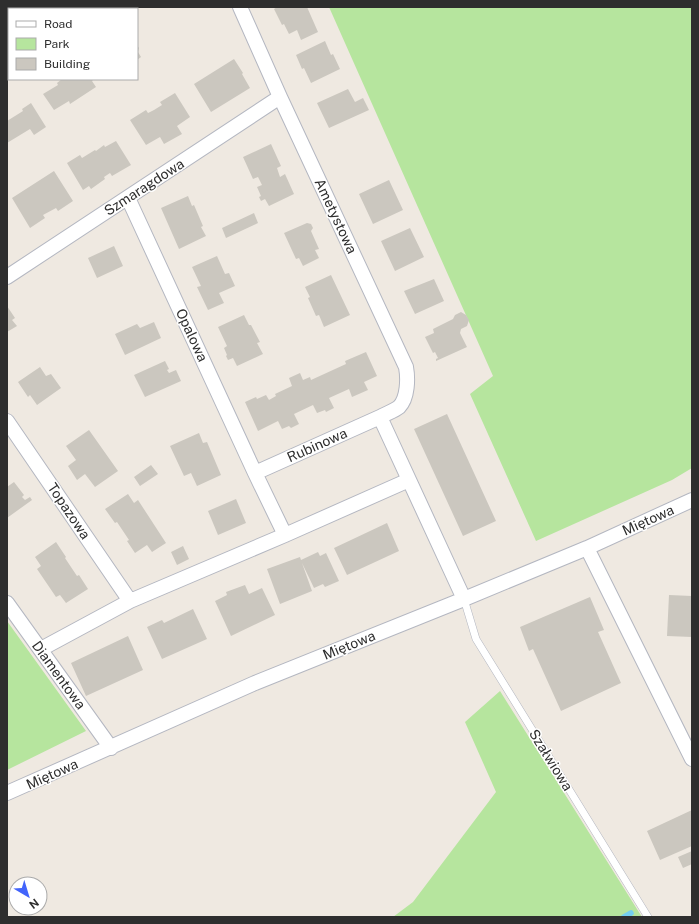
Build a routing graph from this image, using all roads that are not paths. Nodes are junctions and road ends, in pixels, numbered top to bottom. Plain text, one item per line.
1 (240, 7) edge
2 (280, 97) junction
3 (128, 198) junction
4 (7, 276) edge
5 (380, 417) junction
6 (7, 421) edge
7 (255, 473) junction
8 (409, 480) junction
9 (692, 500) edge
10 (285, 536) junction
11 (587, 548) junction
12 (464, 599) junction
13 (130, 601) junction
14 (7, 603) edge
15 (41, 649) junction
16 (111, 748) junction
17 (692, 759) edge
18 (7, 793) edge
19 (648, 917) edge

1 - 2 street, Ametystowa
2 - 3 street, Szmaragdowa
2 - 5 street, Ametystowa
3 - 4 street, Szmaragdowa
3 - 7 street, Opalowa
5 - 7 street, Rubinowa
5 - 8 street
6 - 13 street, Topazowa
7 - 10 street
8 - 10 street
8 - 12 street
9 - 11 street, Miętowa
10 - 13 street
11 - 12 street, Miętowa
11 - 17 street
12 - 16 street, Miętowa
12 - 19 lane, Szałwiowa
13 - 15 street
14 - 15 street, Diamentowa
15 - 16 street, Diamentowa
16 - 18 street, Miętowa

